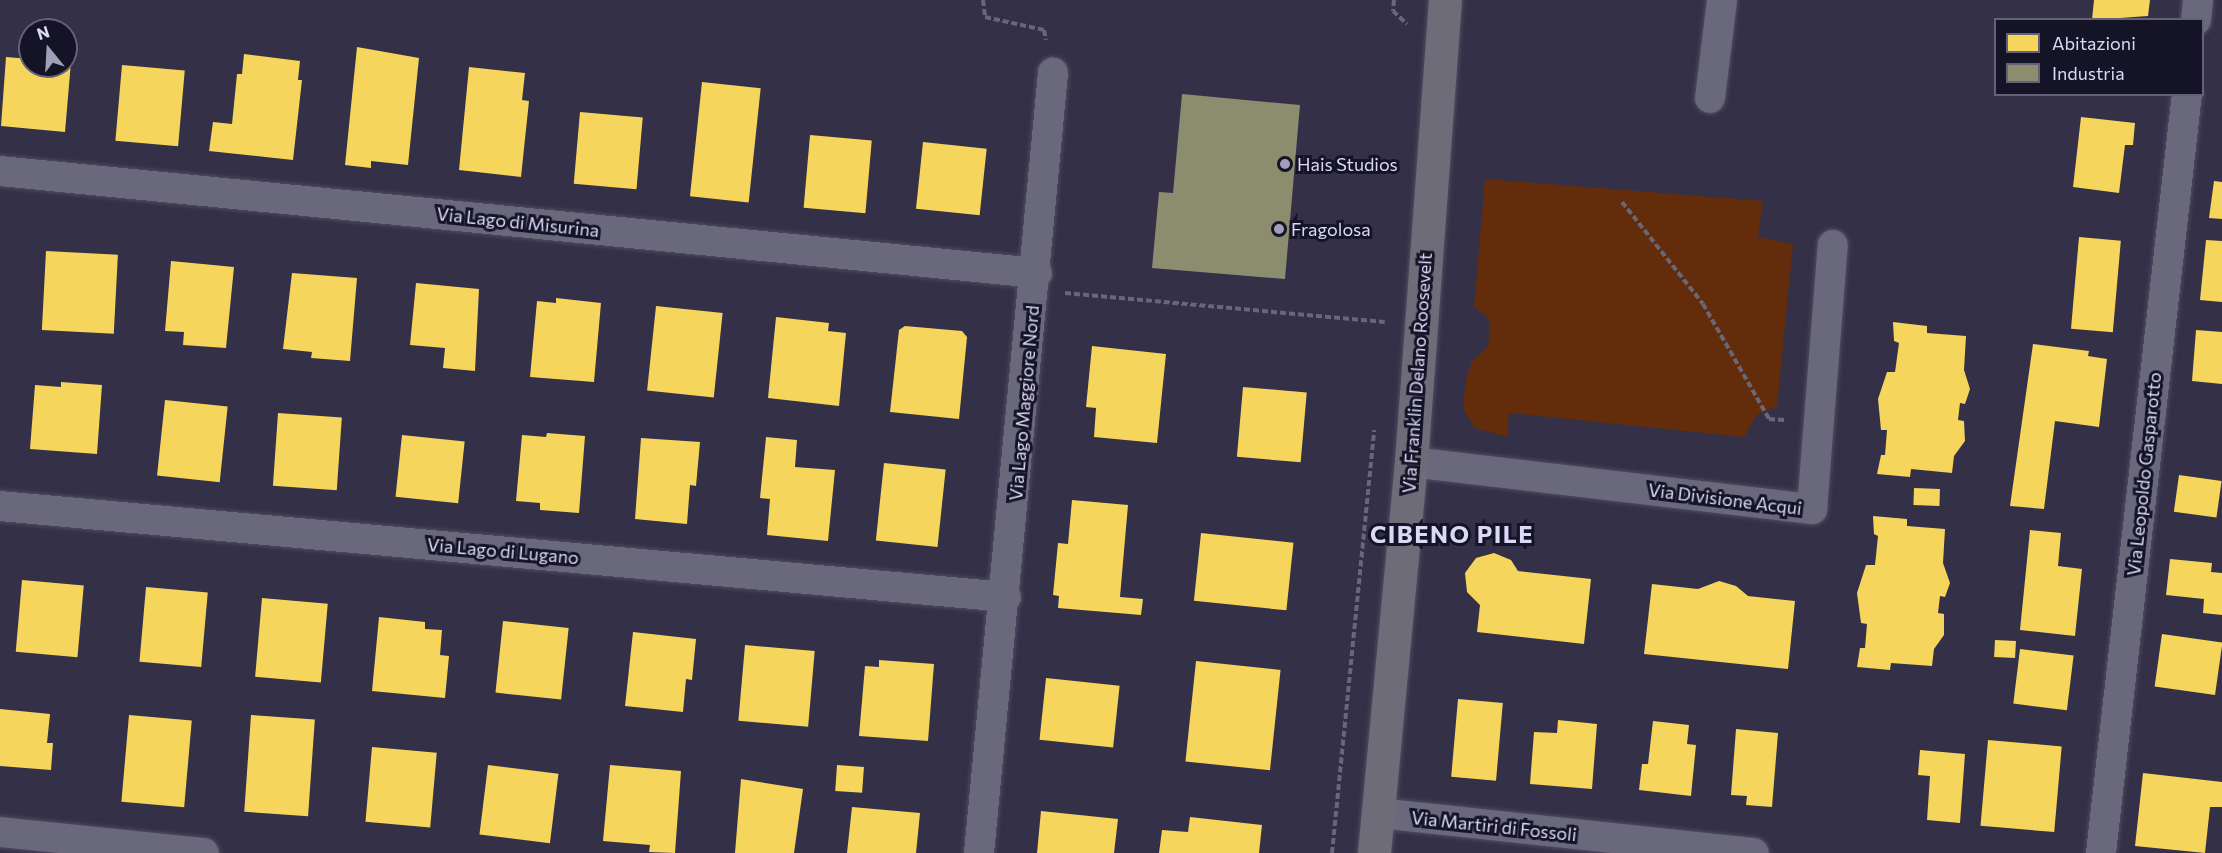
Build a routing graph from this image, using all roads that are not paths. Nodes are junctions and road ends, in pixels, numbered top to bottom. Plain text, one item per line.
1 (1445, 0) edge
2 (1722, 0) edge
3 (2198, 0) edge
4 (2196, 18) edge
5 (1053, 73) road end
6 (2187, 96) edge
7 (1710, 98) dead end
8 (0, 171) edge
9 (1833, 245) dead end
10 (1036, 282) junction
11 (1411, 462) junction
12 (0, 506) edge
13 (1006, 597) junction
14 (1378, 813) junction
15 (0, 832) edge
16 (1697, 850) edge
17 (204, 853) edge
18 (979, 853) edge
19 (1374, 853) edge
20 (1754, 853) edge
21 (2102, 853) edge

1 - 11 main road, Via Franklin Delano Roosevelt
2 - 7 street
3 - 4 street
5 - 10 street, Via Lago Maggiore Nord
6 - 21 street, Via Leopoldo Gasparotto
8 - 10 street, Via Lago di Misurina
9 - 11 street, Via Divisione Acqui
10 - 13 street, Via Lago Maggiore Nord
11 - 14 main road, Via Franklin Delano Roosevelt
12 - 13 street, Via Lago di Lugano
13 - 18 street, Via Lago Maggiore Nord
14 - 16 street, Via Martiri di Fossoli
14 - 19 main road, Via Franklin Delano Roosevelt
15 - 17 street
16 - 20 street, Via Martiri di Fossoli

